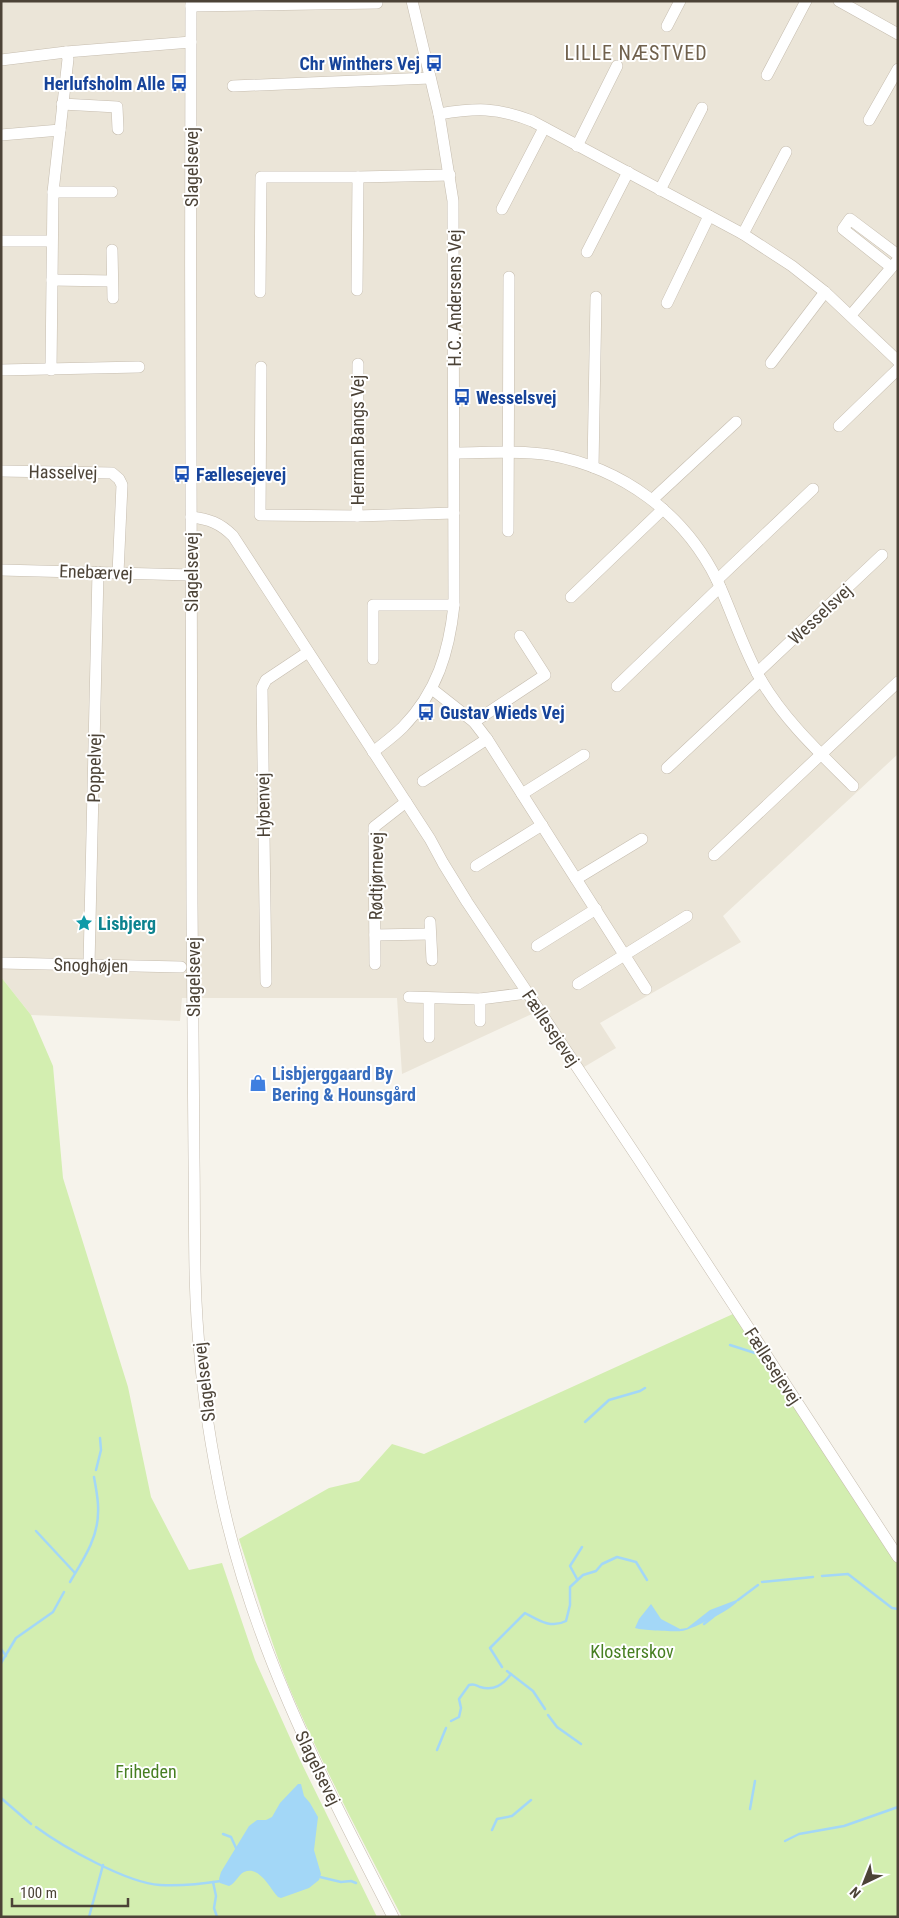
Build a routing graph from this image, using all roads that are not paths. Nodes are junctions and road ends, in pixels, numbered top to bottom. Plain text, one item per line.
1 (412, 1) edge
2 (680, 1) edge
3 (806, 1) edge
4 (838, 1) edge
5 (377, 3) dead end
6 (191, 4) edge
7 (667, 26) dead end
8 (898, 34) edge
9 (191, 42) junction
10 (66, 52) junction
11 (1, 60) edge
12 (617, 66) dead end
13 (898, 69) edge
14 (767, 75) dead end
15 (430, 78) junction
16 (233, 86) dead end
17 (62, 104) junction
18 (702, 108) dead end
19 (439, 114) junction
20 (869, 120) dead end
21 (544, 128) junction
22 (118, 129) dead end
23 (60, 130) junction
24 (1, 135) edge
25 (577, 146) junction
26 (786, 152) dead end
27 (628, 172) junction
28 (450, 175) junction
29 (358, 177) junction
30 (660, 190) junction
31 (53, 192) junction
32 (112, 192) dead end
33 (502, 209) dead end
34 (709, 216) junction
35 (744, 234) junction
36 (51, 241) junction
37 (1, 242) edge
38 (112, 250) dead end
39 (587, 252) dead end
40 (898, 255) edge
41 (895, 263) edge
42 (508, 277) dead end
43 (52, 280) junction
44 (112, 281) junction
45 (357, 290) dead end
46 (260, 292) dead end
47 (825, 292) junction
48 (596, 297) dead end
49 (113, 298) dead end
50 (667, 303) dead end
51 (850, 315) junction
52 (898, 361) edge
53 (771, 363) dead end
54 (358, 364) dead end
55 (139, 367) dead end
56 (261, 367) dead end
57 (898, 369) edge
58 (1, 370) edge
59 (51, 370) junction
60 (736, 422) dead end
61 (839, 426) dead end
62 (455, 453) junction
63 (508, 453) junction
64 (593, 467) junction
65 (1, 471) edge
66 (813, 489) dead end
67 (653, 499) junction
68 (663, 509) junction
69 (454, 512) junction
70 (357, 516) junction
71 (191, 518) junction
72 (508, 531) dead end
73 (882, 555) dead end
74 (1, 570) edge
75 (98, 572) junction
76 (118, 573) junction
77 (191, 575) junction
78 (718, 584) junction
79 (571, 597) dead end
80 (454, 605) junction
81 (520, 636) dead end
82 (308, 652) junction
83 (373, 659) dead end
84 (759, 676) junction
85 (898, 682) edge
86 (617, 686) dead end
87 (432, 689) junction
88 (474, 722) junction
89 (487, 739) junction
90 (373, 752) junction
91 (822, 754) junction
92 (584, 755) dead end
93 (667, 768) dead end
94 (423, 781) dead end
95 (853, 786) dead end
96 (522, 794) junction
97 (406, 802) junction
98 (542, 825) junction
99 (642, 839) dead end
100 (714, 855) dead end
101 (476, 866) dead end
102 (576, 879) junction
103 (596, 909) junction
104 (687, 916) dead end
105 (375, 935) junction
106 (537, 946) dead end
107 (625, 955) junction
108 (432, 960) dead end
109 (1, 962) edge
110 (89, 964) junction
111 (375, 964) dead end
112 (180, 967) dead end
113 (266, 982) dead end
114 (578, 984) dead end
115 (646, 989) dead end
116 (527, 993) junction
117 (409, 997) dead end
118 (429, 998) junction
119 (480, 999) junction
120 (480, 1021) dead end
121 (429, 1037) dead end
122 (898, 1557) edge
123 (393, 1917) edge

1 - 15 street, H.C. Andersens Vej
2 - 7 street
3 - 14 street
4 - 8 street
5 - 6 street
6 - 9 street, Slagelsevej
9 - 10 street
9 - 71 street, Slagelsevej
10 - 11 street
10 - 17 street
12 - 25 street
13 - 20 street
15 - 16 street
15 - 19 street, H.C. Andersens Vej
17 - 22 street
17 - 23 street
18 - 30 street
19 - 21 street
19 - 28 street, H.C. Andersens Vej
21 - 25 street
21 - 33 street
23 - 24 street
23 - 31 street
25 - 27 street
26 - 35 street
27 - 30 street
27 - 39 street
28 - 29 street
28 - 62 street, H.C. Andersens Vej
29 - 45 street
29 - 46 street
30 - 34 street
31 - 32 street
31 - 36 street
34 - 35 street
34 - 50 street
35 - 47 street
36 - 37 street
36 - 43 street
38 - 44 street
40 - 41 street
41 - 51 street
42 - 63 street
43 - 44 street
43 - 59 street
44 - 49 street
47 - 51 street
47 - 53 street
48 - 64 street
51 - 52 street
54 - 70 street, Herman Bangs Vej
55 - 59 street
56 - 70 street, Herman Bangs Vej
57 - 61 street
58 - 59 street
60 - 67 street
62 - 63 street
62 - 69 street, H.C. Andersens Vej
63 - 64 street
63 - 72 street
64 - 67 street
65 - 76 street, Hasselvej
66 - 78 street
67 - 68 street
68 - 78 street
68 - 79 street
69 - 70 street, Herman Bangs Vej
69 - 80 street, H.C. Andersens Vej
71 - 77 street, Slagelsevej
71 - 82 street, Fællesejevej
73 - 84 street, Wesselsvej
74 - 75 street, Enebærvej
75 - 76 street, Enebærvej
75 - 110 street, Poppelvej
76 - 77 street, Enebærvej
77 - 123 street, Slagelsevej
78 - 84 street
78 - 86 street
80 - 83 street
80 - 87 street, H.C. Andersens Vej
81 - 88 street
82 - 90 street, Fællesejevej
82 - 113 street, Hybenvej
84 - 91 street
84 - 93 street, Wesselsvej
85 - 91 street
87 - 88 street
87 - 90 street, H.C. Andersens Vej
88 - 89 street
89 - 94 street
89 - 96 street
90 - 97 street, Fællesejevej
91 - 95 street
91 - 100 street
92 - 96 street
96 - 98 street
97 - 105 street, Rødtjørnevej
97 - 116 street, Fællesejevej
98 - 101 street
98 - 102 street
99 - 102 street
102 - 103 street
103 - 106 street
103 - 107 street
104 - 107 street
105 - 108 street, Rødtjørnevej
105 - 111 street, Rødtjørnevej
107 - 114 street
107 - 115 street
109 - 110 street, Snoghøjen
110 - 112 street, Snoghøjen
116 - 119 street
116 - 122 street, Fællesejevej
117 - 118 street
118 - 119 street
118 - 121 street
119 - 120 street

